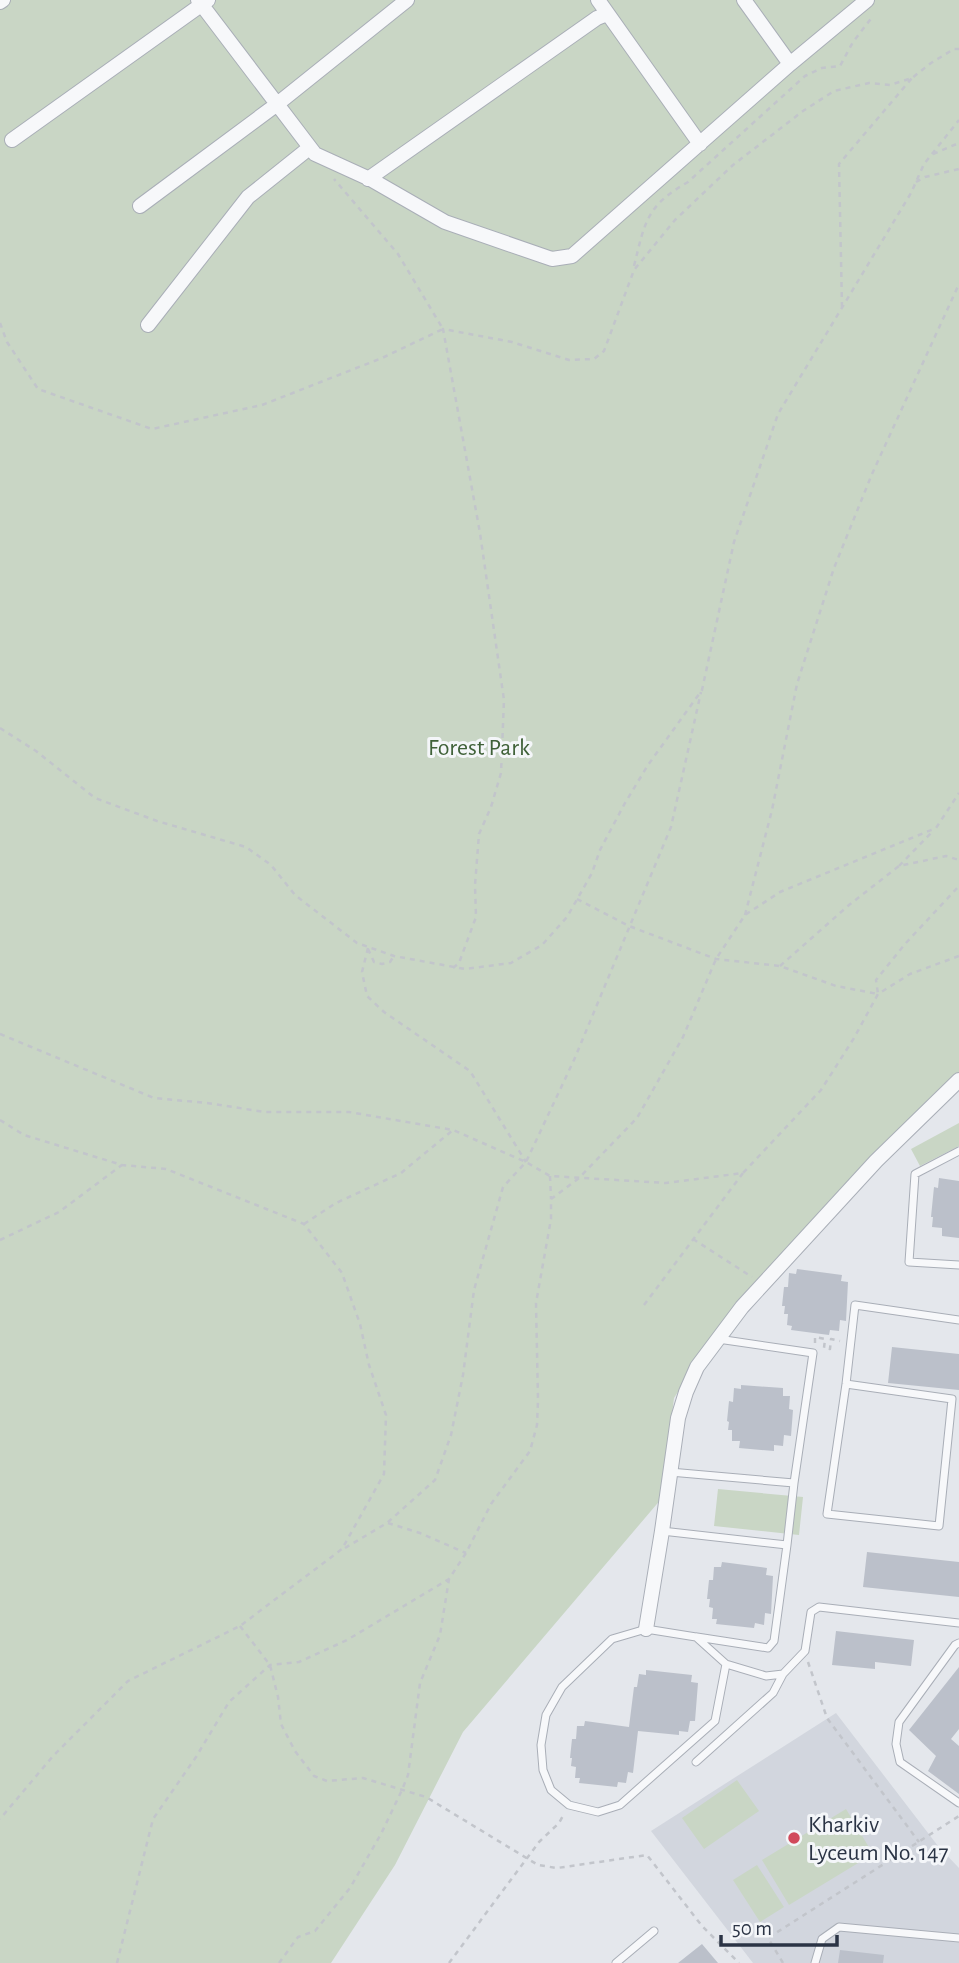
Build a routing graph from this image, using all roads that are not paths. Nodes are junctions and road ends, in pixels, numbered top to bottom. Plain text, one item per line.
1 (408, 0) edge
2 (597, 0) edge
3 (744, 0) edge
4 (203, 2) edge
5 (872, 5) edge
6 (607, 14) junction
7 (790, 64) junction
8 (276, 105) junction
9 (12, 140) dead end
10 (700, 144) junction
11 (308, 149) junction
12 (368, 179) junction
13 (140, 206) dead end
14 (148, 325) dead end
15 (959, 1080) edge
16 (959, 1151) edge
17 (959, 1265) edge
18 (959, 1320) edge
19 (717, 1339) junction
20 (846, 1384) junction
21 (669, 1472) junction
22 (794, 1483) junction
23 (662, 1531) junction
24 (787, 1545) junction
25 (959, 1623) edge
26 (646, 1629) junction
27 (696, 1637) junction
28 (959, 1643) edge
29 (726, 1664) junction
30 (783, 1674) junction
31 (696, 1762) dead end
32 (959, 1803) edge
33 (654, 1931) dead end
34 (959, 1938) edge
35 (616, 1963) edge
36 (815, 1963) edge

1 - 8 street
2 - 6 street
3 - 7 street
4 - 8 street
4 - 9 street
5 - 7 street
6 - 10 street
6 - 12 street
7 - 10 street
8 - 11 street
8 - 13 street
10 - 12 street
11 - 12 street
11 - 14 street
15 - 19 street
16 - 17 lane
18 - 20 lane
19 - 21 street
19 - 22 lane
20 - 20 lane
21 - 22 lane
21 - 23 street
22 - 24 lane
23 - 24 lane
23 - 26 street
24 - 27 lane
25 - 30 lane
26 - 27 lane
26 - 29 lane
27 - 29 lane
28 - 32 lane
29 - 30 lane
30 - 31 lane
33 - 35 lane
34 - 36 lane

